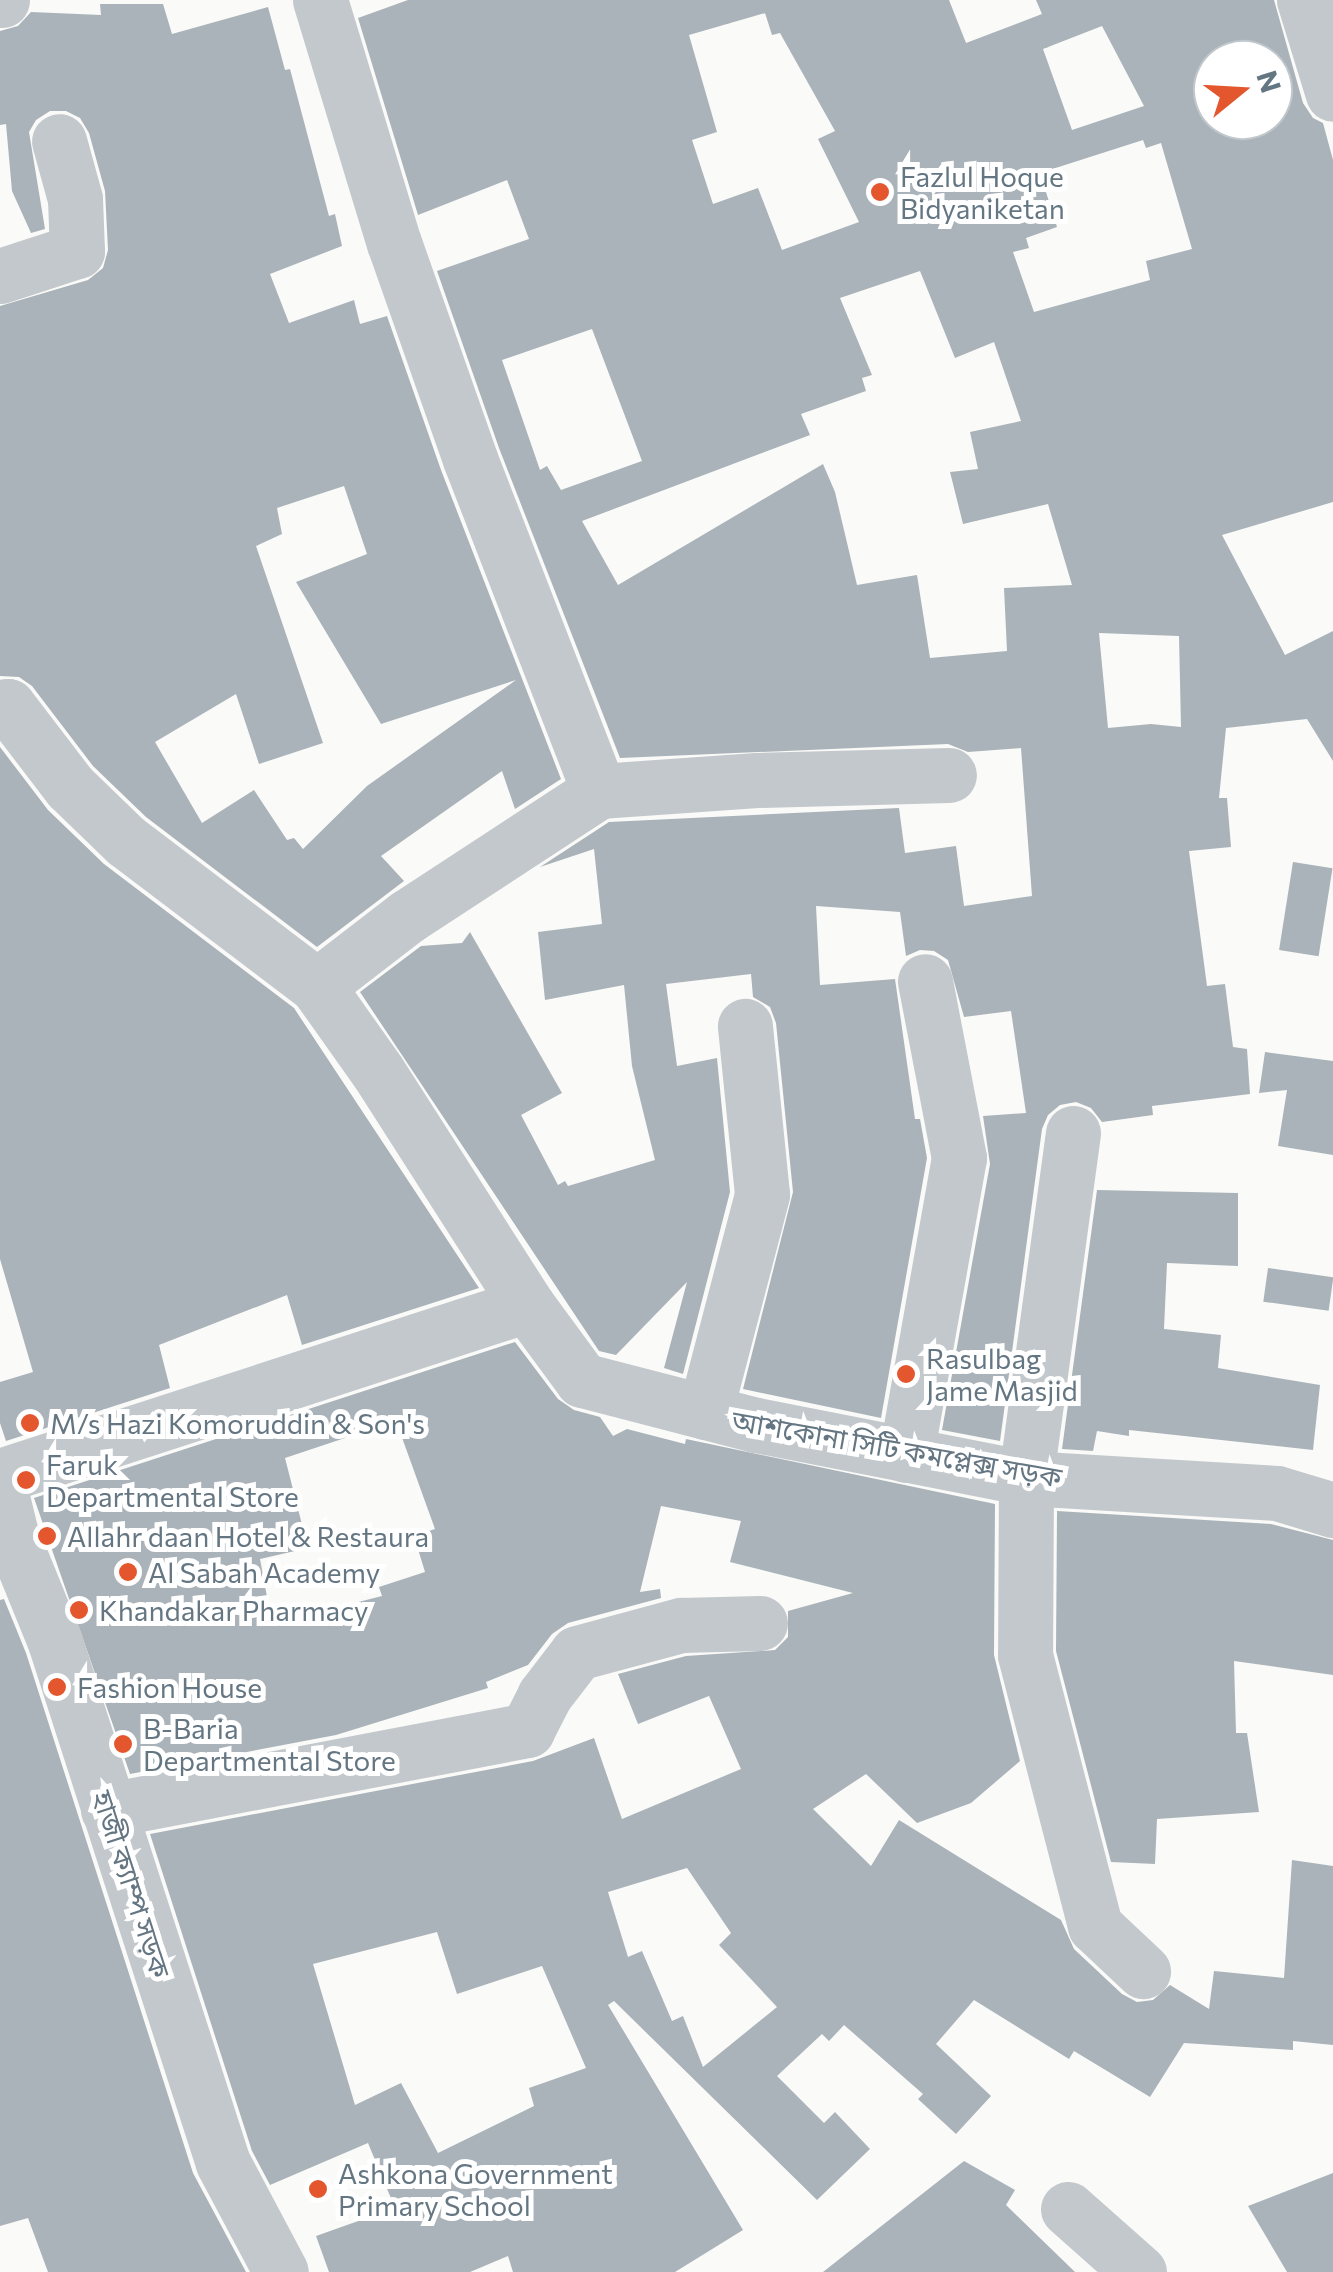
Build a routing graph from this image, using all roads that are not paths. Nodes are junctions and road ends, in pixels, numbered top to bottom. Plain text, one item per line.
1 (320, 0) edge
2 (1304, 0) edge
3 (1333, 94) edge
4 (59, 141) dead end
5 (0, 276) edge
6 (0, 707) edge
7 (950, 776) dead end
8 (598, 791) junction
9 (925, 981) dead end
10 (316, 986) junction
11 (745, 1026) dead end
12 (1073, 1133) dead end
13 (527, 1305) junction
14 (706, 1412) junction
15 (906, 1455) junction
16 (0, 1476) edge
17 (1026, 1478) junction
18 (1333, 1510) edge
19 (4, 1520) edge
20 (760, 1624) dead end
21 (108, 1810) junction
22 (1143, 1971) dead end
23 (1068, 2210) dead end
24 (281, 2272) edge
25 (1138, 2272) edge

1 - 8 street
2 - 3 street
4 - 5 street
6 - 10 street
7 - 8 street
8 - 10 street
9 - 15 street
10 - 13 street
11 - 14 street
12 - 17 street
13 - 14 street, আশকোনা সিটি কমপ্লেক্স সড়ক
13 - 16 street
14 - 15 street, আশকোনা সিটি কমপ্লেক্স সড়ক
15 - 17 street, আশকোনা সিটি কমপ্লেক্স সড়ক
17 - 18 street, আশকোনা সিটি কমপ্লেক্স সড়ক
17 - 22 street
19 - 21 street, হাজী ক্যাম্প সড়ক
20 - 21 street
21 - 24 street, হাজী ক্যাম্প সড়ক
23 - 25 street

